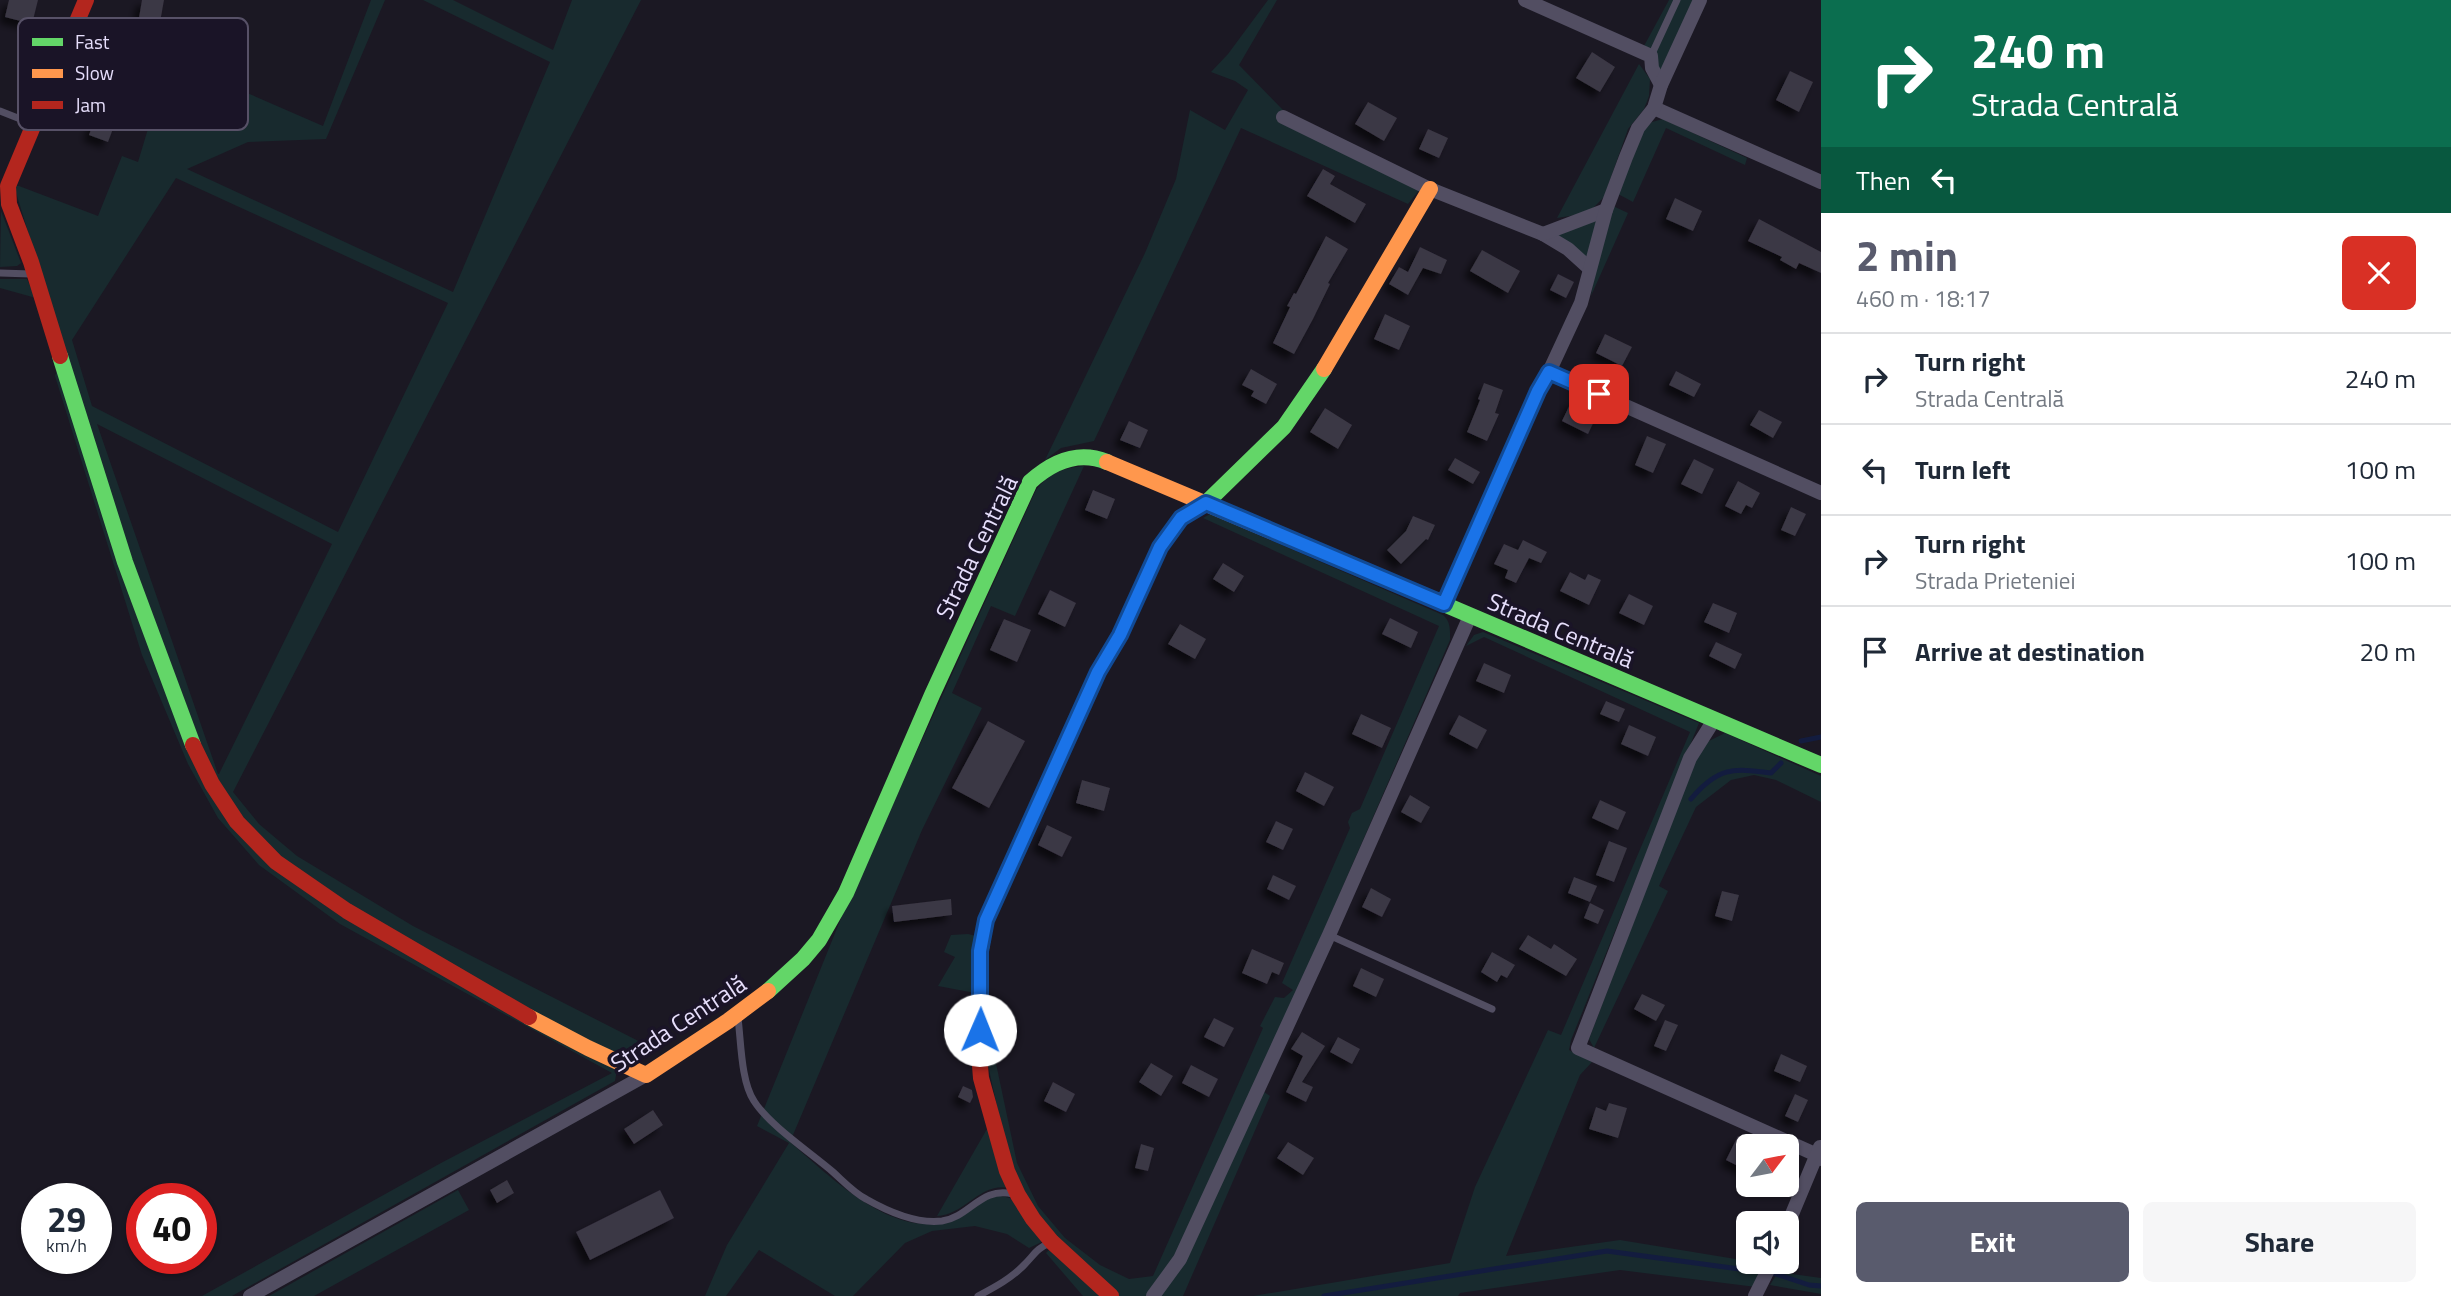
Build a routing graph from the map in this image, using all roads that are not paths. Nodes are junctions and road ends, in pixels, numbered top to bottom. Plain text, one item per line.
1 (86, 0) edge
2 (1525, 0) edge
3 (1677, 0) edge
4 (1700, 0) edge
5 (78, 18) edge
6 (1651, 56) junction
7 (1661, 85) junction
8 (1654, 108) junction
9 (0, 111) edge
10 (1283, 117) dead end
11 (18, 118) edge
12 (31, 130) edge
13 (1821, 182) edge
14 (8, 186) junction
15 (1430, 189) junction
16 (0, 201) edge
17 (1606, 210) junction
18 (1543, 234) junction
19 (1589, 268) junction
20 (0, 273) edge
21 (34, 274) junction
22 (1549, 372) junction
23 (1821, 493) edge
24 (1206, 503) junction
25 (1444, 604) junction
26 (1471, 616) junction
27 (1714, 720) junction
28 (1821, 765) edge
29 (1329, 935) junction
30 (1492, 1009) dead end
31 (737, 1013) junction
32 (646, 1075) junction
33 (1820, 1153) edge
34 (1018, 1195) junction
35 (1794, 1211) edge
36 (1052, 1242) junction
37 (1766, 1274) edge
38 (250, 1296) edge
39 (978, 1296) edge
40 (1111, 1296) edge
41 (1153, 1296) edge
42 (1755, 1296) edge

1 - 5 street
2 - 6 street
3 - 6 lane
4 - 7 street
6 - 7 street
7 - 8 street
8 - 13 street
8 - 17 street
9 - 11 lane
10 - 15 street
12 - 14 street
14 - 16 street
14 - 21 street
15 - 18 street
15 - 24 street
17 - 18 street
17 - 19 street
18 - 19 street
19 - 22 street
20 - 21 lane
21 - 32 street
22 - 23 street
22 - 25 street
24 - 25 street, Strada Centrală
24 - 31 street, Strada Centrală
24 - 34 street
25 - 26 street, Strada Centrală
26 - 27 street, Strada Centrală
26 - 29 street
27 - 28 street, Strada Centrală
27 - 33 street
29 - 30 lane
29 - 41 street
31 - 32 street, Strada Centrală
31 - 34 lane
32 - 38 street, Strada Centrală
33 - 35 street
34 - 36 street
36 - 39 lane
36 - 40 street
37 - 42 street

